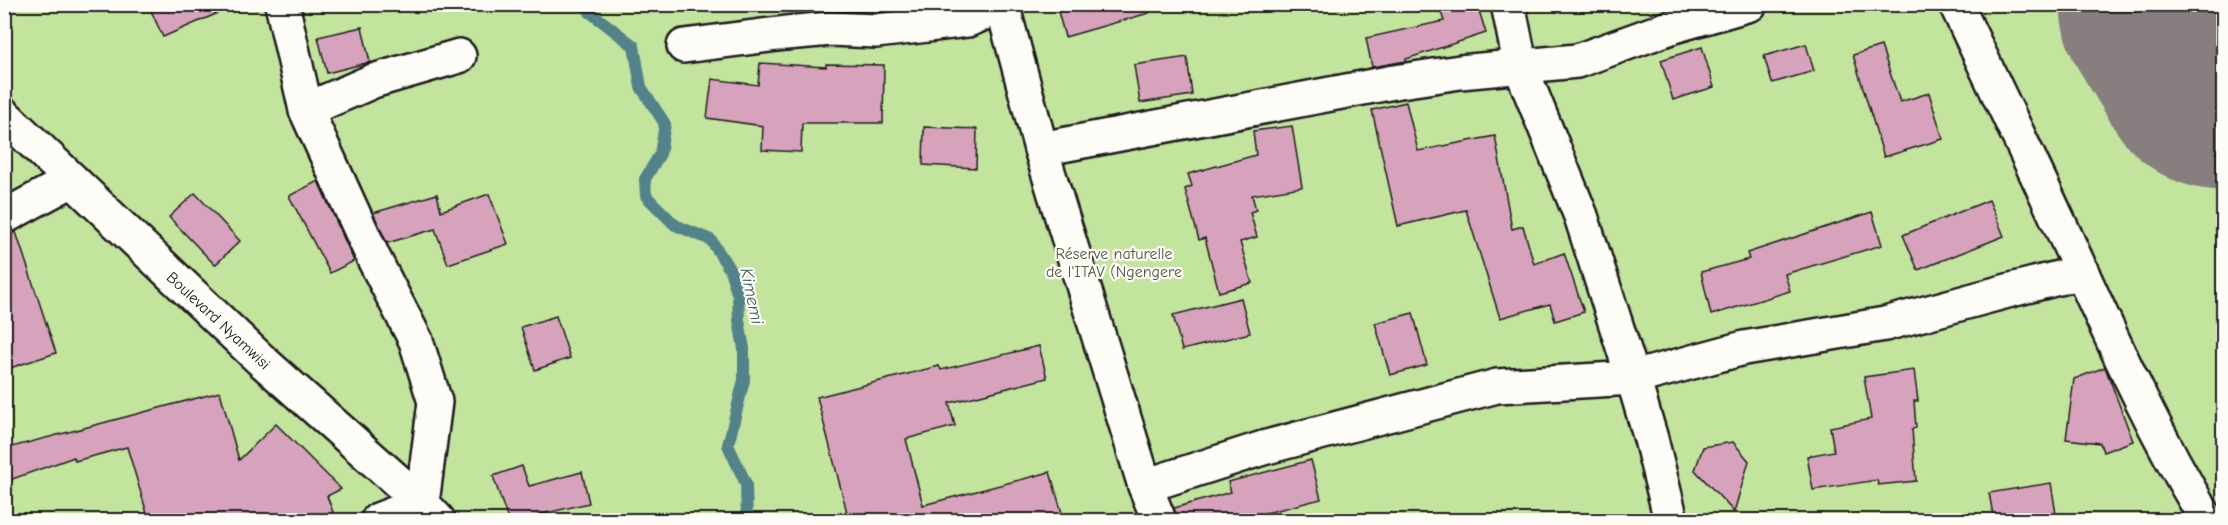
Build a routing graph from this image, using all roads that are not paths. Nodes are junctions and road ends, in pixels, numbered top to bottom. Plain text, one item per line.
1 (282, 4) edge
2 (1508, 4) edge
3 (1750, 4) edge
4 (1956, 4) edge
5 (1002, 5) edge
6 (684, 46) dead end
7 (459, 56) dead end
8 (1521, 68) junction
9 (306, 110) junction
10 (4, 115) edge
11 (1041, 149) junction
12 (72, 180) junction
13 (4, 218) edge
14 (2082, 273) junction
15 (1633, 378) junction
16 (1145, 486) junction
17 (430, 512) edge
18 (378, 520) edge
19 (1160, 520) edge
20 (1671, 520) edge
21 (2207, 520) edge

1 - 9 street
2 - 8 street
3 - 8 street
4 - 14 street
5 - 6 street
5 - 11 street
7 - 9 street
8 - 11 street
8 - 15 street
9 - 17 street
10 - 12 street, Boulevard Nyamwisi
11 - 16 street
12 - 13 street
12 - 17 street, Boulevard Nyamwisi
14 - 15 street
14 - 21 street
15 - 16 street
15 - 20 street
16 - 19 street
17 - 18 street

